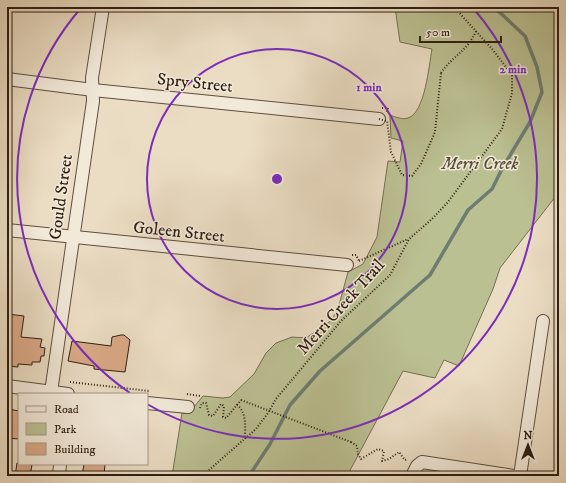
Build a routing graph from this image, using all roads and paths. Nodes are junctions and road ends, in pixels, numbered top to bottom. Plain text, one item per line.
1 (103, 7) edge
2 (454, 7) edge
3 (476, 31) junction
4 (7, 80) edge
5 (93, 90) junction
6 (379, 119) joint
7 (7, 230) edge
8 (72, 238) junction
9 (409, 239) junction
10 (347, 265) joint
11 (543, 320) dead end
12 (7, 386) edge
13 (52, 386) junction
14 (154, 391) dead end
15 (66, 393) edge
16 (182, 394) dead end
17 (200, 396) dead end
18 (148, 402) edge
19 (237, 405) junction
20 (194, 409) joint
21 (245, 440) junction
22 (60, 465) edge
23 (417, 468) edge
24 (59, 476) edge
25 (202, 476) edge
26 (514, 476) edge
27 (520, 476) edge

1 - 5 street, Gould Street
2 - 3 path, Merri Creek Trail
3 - 6 path, bridge
3 - 9 path, Merri Creek Trail
4 - 5 street, Spry Street
5 - 6 street, Spry Street
5 - 8 street, Gould Street
7 - 8 street, Goleen Street
8 - 10 street, Goleen Street
8 - 13 street, Gould Street
9 - 10 path
9 - 21 path, Merri Creek Trail
11 - 27 street
12 - 13 street
13 - 14 path
13 - 15 street
16 - 17 path
18 - 20 street
19 - 20 path
19 - 21 path
19 - 23 path, bridge
21 - 25 path, Merri Creek Trail
22 - 24 street
23 - 26 street

